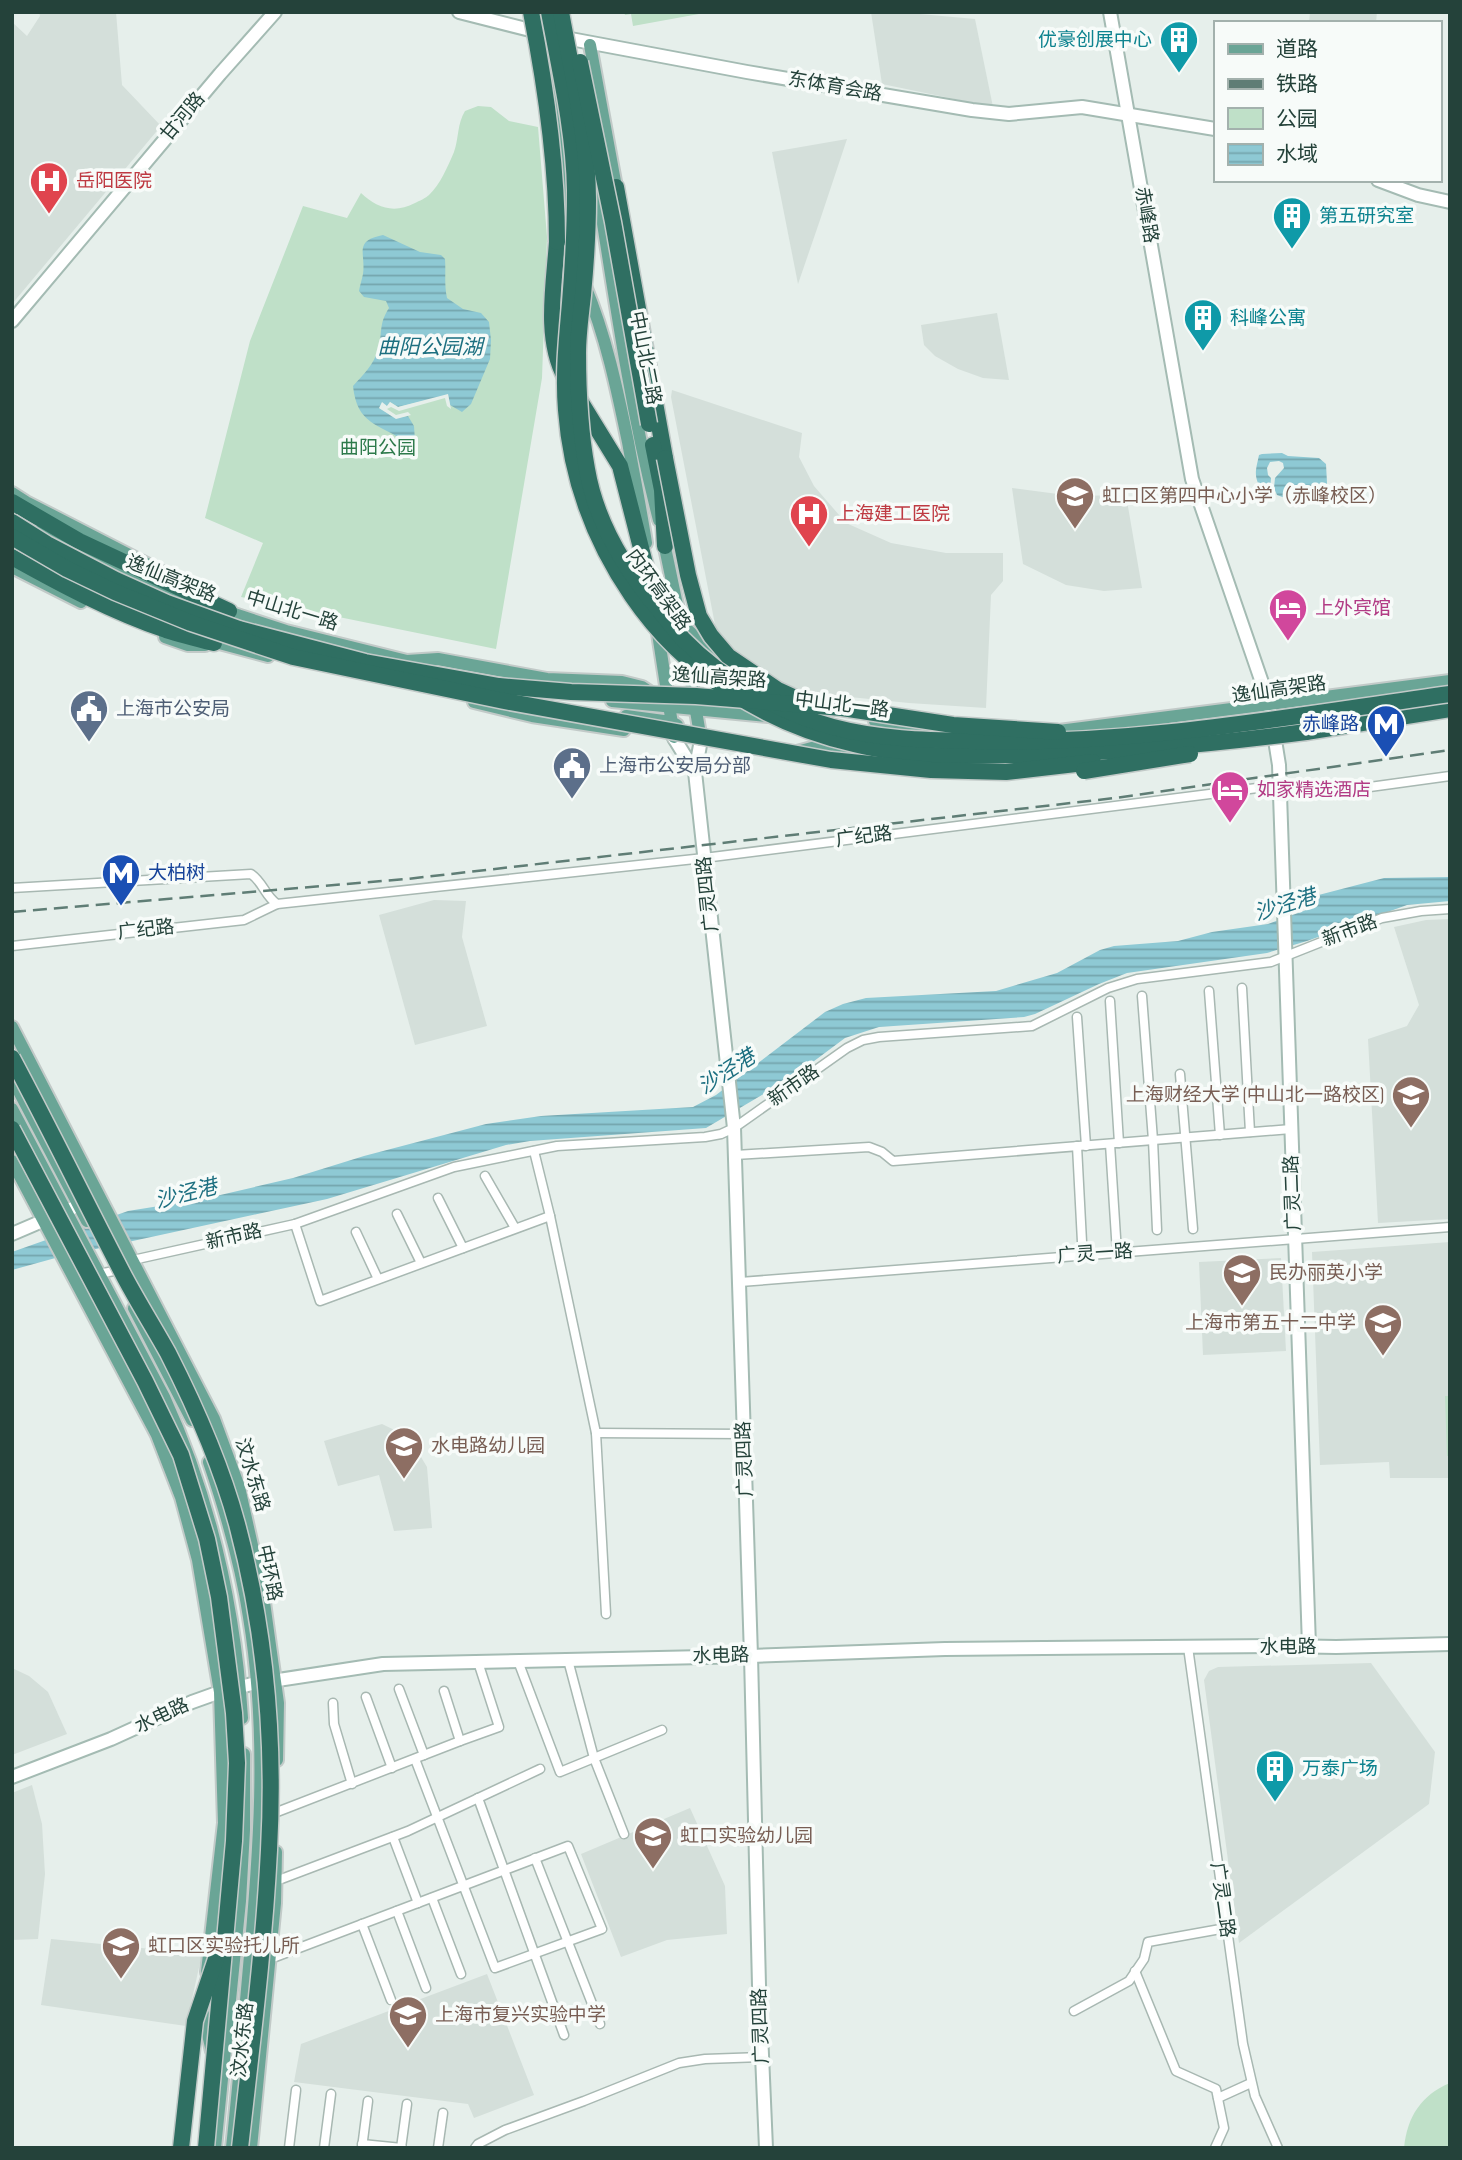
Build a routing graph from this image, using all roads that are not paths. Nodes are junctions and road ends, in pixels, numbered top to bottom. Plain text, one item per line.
1 (275, 12) edge
2 (459, 12) edge
3 (531, 12) edge
4 (539, 12) edge
5 (549, 12) edge
6 (565, 12) edge
7 (1110, 12) edge
8 (544, 33) junction
9 (571, 40) junction
10 (590, 44) junction
11 (1128, 114) junction
12 (1214, 129) edge
13 (589, 136) junction
14 (1383, 182) edge
15 (616, 187) junction
16 (1450, 202) edge
17 (12, 321) edge
18 (12, 493) edge
19 (12, 502) edge
20 (12, 515) edge
21 (12, 523) edge
22 (12, 537) edge
23 (12, 546) edge
24 (665, 546) junction
25 (12, 557) edge
26 (12, 567) edge
27 (651, 587) junction
28 (229, 611) junction
29 (681, 624) junction
30 (219, 644) junction
31 (407, 661) junction
32 (1450, 681) edge
33 (1450, 692) edge
34 (1269, 704) junction
35 (484, 705) junction
36 (668, 705) junction
37 (696, 709) junction
38 (1450, 709) edge
39 (1450, 714) edge
40 (632, 716) junction
41 (671, 722) junction
42 (1306, 732) junction
43 (670, 737) junction
44 (924, 737) junction
45 (1276, 739) junction
46 (701, 740) junction
47 (1235, 742) junction
48 (783, 757) junction
49 (695, 772) junction
50 (1450, 776) edge
51 (1281, 785) junction
52 (704, 858) junction
53 (12, 888) edge
54 (277, 904) junction
55 (1450, 909) edge
56 (12, 946) edge
57 (1285, 952) junction
58 (1242, 988) dead end
59 (1209, 991) dead end
60 (1142, 996) dead end
61 (1110, 1001) dead end
62 (1077, 1017) dead end
63 (12, 1027) edge
64 (12, 1058) edge
65 (1180, 1073) dead end
66 (12, 1078) edge
67 (12, 1109) edge
68 (32, 1116) junction
69 (734, 1124) junction
70 (16, 1126) edge
71 (1291, 1129) junction
72 (1250, 1132) junction
73 (69, 1135) junction
74 (1220, 1135) junction
75 (1186, 1138) junction
76 (1153, 1140) junction
77 (1114, 1143) junction
78 (1081, 1146) junction
79 (534, 1151) junction
80 (735, 1155) junction
81 (13, 1163) edge
82 (485, 1176) dead end
83 (101, 1196) junction
84 (438, 1198) dead end
85 (79, 1205) junction
86 (66, 1212) junction
87 (397, 1214) dead end
88 (550, 1216) junction
89 (45, 1221) junction
90 (295, 1224) junction
91 (1450, 1227) edge
92 (515, 1228) junction
93 (1193, 1229) dead end
94 (1157, 1230) dead end
95 (356, 1232) dead end
96 (12, 1234) edge
97 (1295, 1239) junction
98 (1082, 1242) dead end
99 (463, 1248) junction
100 (1117, 1253) junction
101 (133, 1260) junction
102 (421, 1263) junction
103 (114, 1270) junction
104 (98, 1274) junction
105 (76, 1278) junction
106 (378, 1279) junction
107 (740, 1282) junction
108 (596, 1433) junction
109 (744, 1434) junction
110 (200, 1440) junction
111 (165, 1454) junction
112 (230, 1463) junction
113 (198, 1481) junction
114 (606, 1614) dead end
115 (1450, 1644) edge
116 (1309, 1646) junction
117 (1188, 1647) junction
118 (751, 1656) junction
119 (568, 1660) junction
120 (518, 1661) junction
121 (478, 1662) junction
122 (276, 1681) junction
123 (257, 1683) junction
124 (239, 1688) junction
125 (399, 1689) dead end
126 (444, 1691) dead end
127 (220, 1692) junction
128 (366, 1697) dead end
129 (333, 1703) dead end
130 (662, 1730) dead end
131 (460, 1741) junction
132 (424, 1755) junction
133 (594, 1758) junction
134 (415, 1759) junction
135 (392, 1768) junction
136 (540, 1769) dead end
137 (12, 1777) edge
138 (352, 1784) junction
139 (478, 1798) junction
140 (276, 1812) junction
141 (437, 1817) junction
142 (244, 1830) junction
143 (624, 1834) dead end
144 (393, 1837) junction
145 (535, 1858) junction
146 (504, 1870) junction
147 (217, 1872) junction
148 (276, 1881) junction
149 (463, 1886) junction
150 (432, 1898) junction
151 (418, 1903) junction
152 (397, 1911) junction
153 (362, 1924) junction
154 (227, 1927) junction
155 (1226, 1928) junction
156 (568, 1941) junction
157 (535, 1954) junction
158 (209, 1956) junction
159 (270, 1959) junction
160 (1135, 1971) junction
161 (461, 1974) dead end
162 (426, 1988) dead end
163 (391, 2000) dead end
164 (1074, 2011) dead end
165 (203, 2014) junction
166 (265, 2018) junction
167 (600, 2024) dead end
168 (564, 2035) dead end
169 (762, 2057) junction
170 (1251, 2082) junction
171 (222, 2086) junction
172 (238, 2089) junction
173 (296, 2090) dead end
174 (331, 2094) dead end
175 (1218, 2098) junction
176 (368, 2101) dead end
177 (407, 2104) dead end
178 (443, 2113) dead end
179 (362, 2146) edge
180 (175, 2148) edge
181 (181, 2148) edge
182 (188, 2148) edge
183 (206, 2148) edge
184 (215, 2148) edge
185 (232, 2148) edge
186 (240, 2148) edge
187 (251, 2148) edge
188 (289, 2148) edge
189 (324, 2148) edge
190 (401, 2148) edge
191 (438, 2148) edge
192 (475, 2148) edge
193 (766, 2148) edge
194 (1215, 2148) edge
195 (1278, 2148) edge

1 - 17 street, 甘河路
2 - 8 street, 东体育会路
3 - 27 highway, bridge
4 - 8 main road, 中山北二路
5 - 47 highway, 内环高架路, bridge
6 - 9 main road, 中山北二路
6 - 24 highway, bridge
6 - 44 highway, 内环高架路, bridge
7 - 11 street, 赤峰路
8 - 9 street, 东体育会路
8 - 27 main road, 中山北二路
9 - 10 street, 东体育会路
9 - 13 main road, 中山北二路
10 - 11 street, 东体育会路
10 - 15 main road
11 - 12 street, 东体育会路
11 - 34 street, 赤峰路
13 - 15 main road
13 - 24 main road, 中山北二路
14 - 16 street
15 - 44 highway, bridge
18 - 28 main road
19 - 28 highway
20 - 28 main road, 中山北一路
21 - 33 highway, 逸仙高架路, bridge
22 - 47 highway, 逸仙高架路, bridge
23 - 30 main road
24 - 29 main road, 中山北二路
25 - 30 highway
26 - 30 main road
27 - 36 main road, 中山北二路
28 - 31 main road, 中山北一路
29 - 37 main road, 中山北二路
29 - 44 main road
30 - 35 main road
31 - 36 main road
31 - 36 main road, 中山北一路
32 - 34 main road, 中山北一路
33 - 44 highway, 内环高架路, bridge
34 - 44 main road, 中山北一路
34 - 45 street, 赤峰路
35 - 40 main road
35 - 43 main road
36 - 37 main road, 中山北一路
36 - 41 main road, 中山北二路
37 - 44 main road, 中山北一路
37 - 46 main road, 中山北二路
38 - 42 highway, 内环高架路
39 - 45 main road
40 - 41 main road
40 - 43 main road
41 - 43 main road, 中山北二路
41 - 46 main road
42 - 47 highway, 内环高架路, bridge
42 - 48 highway, bridge
43 - 46 main road
43 - 49 street, 广灵四路
45 - 48 main road
45 - 51 street, 广灵二路
46 - 48 main road
46 - 49 street, 广灵四路
49 - 52 street, 广灵四路
50 - 51 street, 广纪路
51 - 52 street, 广纪路
51 - 57 street, 广灵二路
52 - 54 street, 广纪路
52 - 69 street, 广灵四路
53 - 54 street
54 - 56 street, 广纪路
55 - 57 street, 新市路
57 - 69 street, 新市路
57 - 71 street, 广灵二路
58 - 72 street
59 - 74 street
60 - 76 street
61 - 77 street
62 - 78 street
63 - 73 main road, 汶水东路
64 - 186 highway, 中环路, bridge
65 - 75 street
66 - 68 main road, 汶水东路
67 - 70 main road, 汶水东路
68 - 73 main road
68 - 85 main road, 汶水东路
69 - 79 street, 新市路
69 - 80 street, 广灵四路
70 - 81 main road
70 - 86 main road, 汶水东路
70 - 154 highway, bridge
71 - 72 street
71 - 97 street, 广灵二路
72 - 74 street
73 - 83 main road, 汶水东路
74 - 75 street
75 - 76 street
75 - 93 street
76 - 77 street
76 - 94 street
77 - 78 street
77 - 100 street
78 - 80 street
78 - 98 street
79 - 88 street
79 - 90 street, 新市路
80 - 107 street, 广灵四路
81 - 89 main road
82 - 92 street
83 - 85 street
83 - 101 main road, 汶水东路
84 - 99 street
85 - 86 street
85 - 103 main road, 汶水东路
86 - 89 street
86 - 104 main road, 汶水东路
87 - 102 street
88 - 92 street
88 - 108 street
89 - 96 street
89 - 105 main road
90 - 101 street, 新市路
90 - 106 street
91 - 97 street, 广灵一路
92 - 99 street
95 - 106 street
97 - 100 street, 广灵一路
97 - 116 street, 广灵二路
99 - 102 street
100 - 107 street, 广灵一路
101 - 103 street, 新市路
101 - 112 main road, 汶水东路
102 - 106 street
103 - 104 street, 新市路
103 - 110 main road, 汶水东路
104 - 105 street, 新市路
104 - 113 main road, 汶水东路
105 - 111 main road
107 - 109 street, 广灵四路
108 - 109 street
108 - 114 street
109 - 118 street, 广灵四路
110 - 112 main road
110 - 123 main road, 汶水东路
111 - 113 main road
111 - 127 main road
112 - 122 main road, 汶水东路
113 - 124 main road, 汶水东路
115 - 116 street, 水电路
116 - 117 street, 水电路
117 - 118 street, 水电路
117 - 155 street, 广灵二路
118 - 119 street, 水电路
118 - 169 street, 广灵四路
119 - 120 street, 水电路
119 - 133 street
120 - 121 street, 水电路
120 - 133 street
121 - 122 street, 水电路
121 - 131 street
122 - 123 street, 水电路
122 - 140 main road, 汶水东路
123 - 124 street, 水电路
123 - 172 main road, 汶水东路
124 - 127 street, 水电路
124 - 142 main road, 汶水东路
125 - 132 street
126 - 131 street
127 - 137 street, 水电路
127 - 147 main road
128 - 135 street
129 - 138 street
130 - 133 street
131 - 132 street
132 - 134 street
133 - 143 street
134 - 135 street
134 - 141 street
135 - 138 street
136 - 139 street
138 - 140 street
139 - 141 street
139 - 146 street
140 - 148 main road, 汶水东路
141 - 144 street
141 - 149 street
142 - 147 main road
142 - 171 main road, 汶水东路
144 - 148 street
144 - 151 street
145 - 146 street
145 - 156 street
145 - 156 street
146 - 149 street
146 - 157 street
147 - 158 main road
148 - 159 main road, 汶水东路
149 - 150 street
149 - 157 street
150 - 151 street
150 - 161 street
151 - 152 street
152 - 153 street
152 - 162 street
153 - 159 street
153 - 163 street
154 - 181 highway, bridge
154 - 183 highway, bridge
155 - 160 street
155 - 170 street, 广灵二路
156 - 157 street
156 - 167 street
157 - 168 street
158 - 165 main road
158 - 180 street
159 - 166 main road, 汶水东路
160 - 164 street
160 - 175 street
165 - 171 main road
165 - 182 main road
166 - 172 main road
166 - 187 main road, 汶水东路
169 - 192 street
169 - 193 street, 广灵四路
170 - 175 street
170 - 195 street, 广灵二路
171 - 184 main road, 汶水东路
172 - 185 main road, 汶水东路
173 - 188 street
174 - 189 street
175 - 194 street
176 - 179 street
177 - 190 street
178 - 191 street
179 - 190 street

